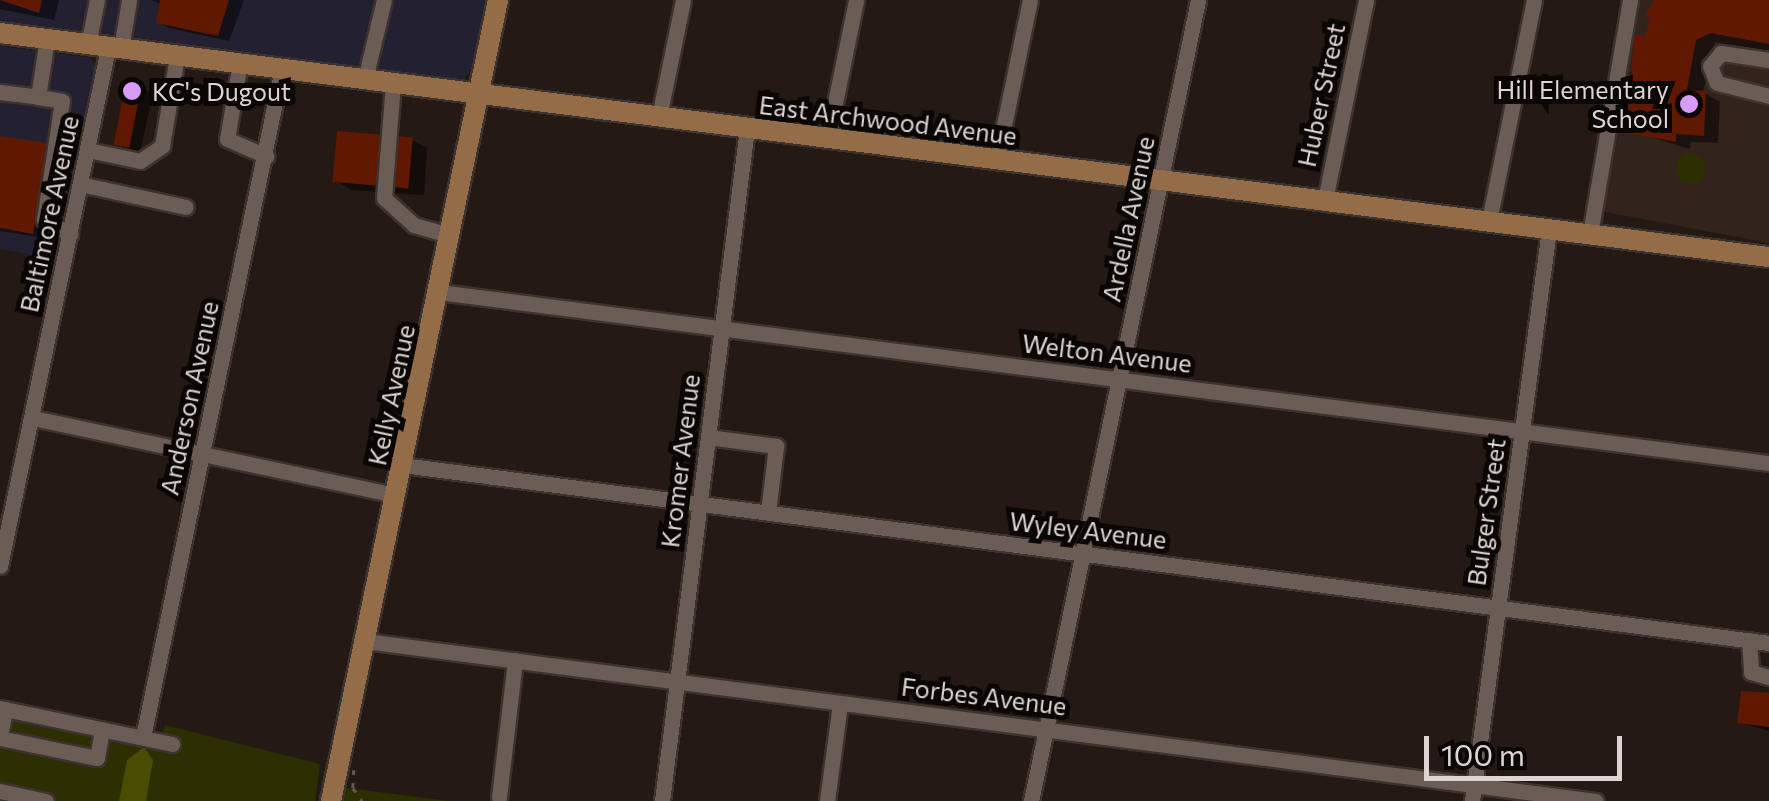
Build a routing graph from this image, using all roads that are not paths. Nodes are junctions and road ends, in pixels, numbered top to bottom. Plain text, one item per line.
1 (96, 0) edge
2 (130, 0) edge
3 (384, 0) edge
4 (498, 0) edge
5 (683, 0) edge
6 (856, 0) edge
7 (1030, 0) edge
8 (1198, 0) edge
9 (1366, 0) edge
10 (1534, 0) edge
11 (1630, 0) edge
12 (0, 33) edge
13 (47, 39) junction
14 (106, 47) junction
15 (177, 56) junction
16 (1769, 60) edge
17 (240, 63) junction
18 (282, 69) junction
19 (365, 79) junction
20 (394, 83) junction
21 (0, 92) edge
22 (480, 94) junction
23 (1769, 96) edge
24 (38, 97) junction
25 (660, 117) junction
26 (746, 128) junction
27 (828, 137) junction
28 (88, 150) junction
29 (266, 156) junction
30 (996, 159) junction
31 (1162, 178) junction
32 (80, 184) junction
33 (1325, 200) junction
34 (186, 207) dead end
35 (1489, 221) junction
36 (1549, 229) junction
37 (70, 234) junction
38 (1590, 234) junction
39 (450, 235) junction
40 (1769, 257) edge
41 (439, 292) junction
42 (721, 328) junction
43 (1120, 380) junction
44 (32, 418) junction
45 (1523, 432) junction
46 (708, 438) junction
47 (202, 456) junction
48 (1769, 463) edge
49 (402, 465) junction
50 (395, 496) junction
51 (700, 504) junction
52 (768, 513) junction
53 (1082, 554) junction
54 (0, 566) edge
55 (1498, 608) junction
56 (1749, 640) junction
57 (365, 641) junction
58 (1769, 643) edge
59 (515, 660) junction
60 (1769, 677) edge
61 (677, 681) junction
62 (840, 703) junction
63 (2, 708) edge
64 (102, 729) junction
65 (1046, 730) junction
66 (0, 738) edge
67 (143, 738) junction
68 (172, 744) dead end
69 (0, 791) edge
70 (1473, 793) edge
71 (499, 796) dead end
72 (46, 801) edge
73 (331, 801) edge
74 (662, 801) edge
75 (827, 801) edge
76 (1031, 801) edge
77 (1596, 801) edge

1 - 14 street
2 - 14 street
3 - 19 street
4 - 22 main road, Kelly Avenue
5 - 25 street
6 - 27 street
7 - 30 street
8 - 31 street, Ardella Avenue
9 - 33 street, Huber Street
10 - 35 street
11 - 38 street
12 - 13 main road, East Archwood Avenue
13 - 14 main road, East Archwood Avenue
13 - 24 street
14 - 15 main road, East Archwood Avenue
14 - 28 street, Baltimore Avenue
15 - 17 main road, East Archwood Avenue
15 - 28 street
16 - 23 street
17 - 18 main road, East Archwood Avenue
17 - 29 street
18 - 19 main road, East Archwood Avenue
18 - 29 street, Anderson Avenue
19 - 20 main road, East Archwood Avenue
20 - 22 main road, East Archwood Avenue
20 - 39 street
21 - 24 street
22 - 25 main road, East Archwood Avenue
22 - 39 main road, Kelly Avenue
24 - 37 street
25 - 26 main road, East Archwood Avenue
26 - 27 main road, East Archwood Avenue
26 - 42 street, Kromer Avenue
27 - 30 main road, East Archwood Avenue
28 - 32 street, Baltimore Avenue
29 - 47 street, Anderson Avenue
30 - 31 main road, East Archwood Avenue
31 - 33 main road, East Archwood Avenue
31 - 43 street, Ardella Avenue
32 - 34 street
32 - 37 street, Baltimore Avenue
33 - 35 main road, East Archwood Avenue
35 - 36 main road, East Archwood Avenue
36 - 38 main road, East Archwood Avenue
36 - 45 street, Bulger Street
37 - 44 street, Baltimore Avenue
38 - 40 main road, East Archwood Avenue
39 - 41 main road, Kelly Avenue
41 - 42 street, Welton Avenue
41 - 49 main road, Kelly Avenue
42 - 43 street, Welton Avenue
42 - 46 street, Kromer Avenue
43 - 45 street, Welton Avenue
43 - 53 street, Ardella Avenue
44 - 47 street
44 - 54 street, Baltimore Avenue
45 - 48 street, Welton Avenue
45 - 55 street, Bulger Street
46 - 51 street, Kromer Avenue
46 - 52 street
47 - 50 street
47 - 67 street, Anderson Avenue
49 - 50 main road, Kelly Avenue
49 - 51 street, Wyley Avenue
50 - 57 main road, Kelly Avenue
51 - 52 street, Wyley Avenue
51 - 61 street, Kromer Avenue
52 - 53 street, Wyley Avenue
53 - 55 street, Wyley Avenue
53 - 65 street, Ardella Avenue
55 - 56 street, Wyley Avenue
55 - 70 street, Bulger Street
56 - 58 street, Wyley Avenue
56 - 60 street
57 - 59 street, Forbes Avenue
57 - 73 main road, Kelly Avenue
59 - 61 street, Forbes Avenue
59 - 71 street
61 - 62 street, Forbes Avenue
61 - 74 street, Kromer Avenue
62 - 65 street, Forbes Avenue
62 - 75 street
63 - 64 street
63 - 66 street
64 - 66 street
64 - 67 street
65 - 70 street, Forbes Avenue
65 - 76 street, Ardella Avenue
67 - 68 street
69 - 72 street
70 - 77 street, Forbes Avenue

